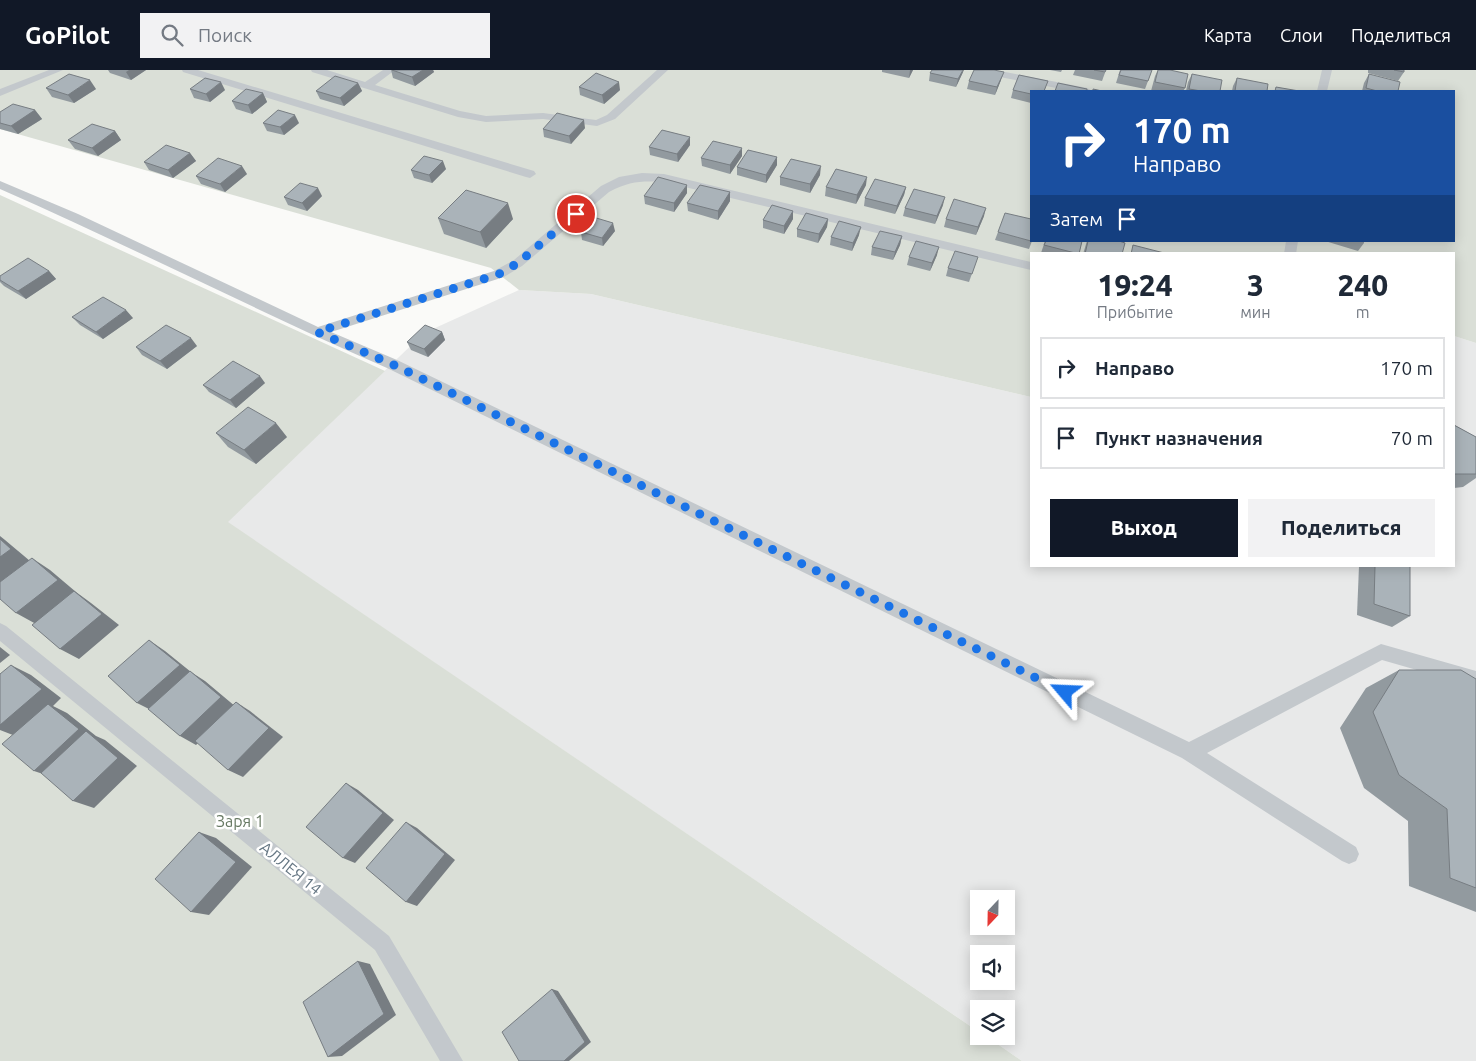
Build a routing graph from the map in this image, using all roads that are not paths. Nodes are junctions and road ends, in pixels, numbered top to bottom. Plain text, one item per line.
1 (58, 70) edge
2 (187, 70) edge
3 (316, 70) edge
4 (390, 70) edge
5 (663, 70) edge
6 (979, 70) edge
7 (1327, 70) edge
8 (366, 86) junction
9 (1082, 90) edge
10 (1322, 90) edge
11 (0, 93) edge
12 (530, 174) dead end
13 (0, 184) edge
14 (1030, 266) edge
15 (317, 332) junction
16 (0, 631) edge
17 (1476, 679) edge
18 (1189, 752) junction
19 (1348, 854) dead end
20 (452, 1061) edge

1 - 11 lane
2 - 12 lane
3 - 8 lane
4 - 8 lane
5 - 8 lane
6 - 9 lane
7 - 10 lane
13 - 15 lane
14 - 15 lane
15 - 18 lane
16 - 20 lane, АЛЛЕЯ 14
17 - 18 lane
18 - 19 lane

